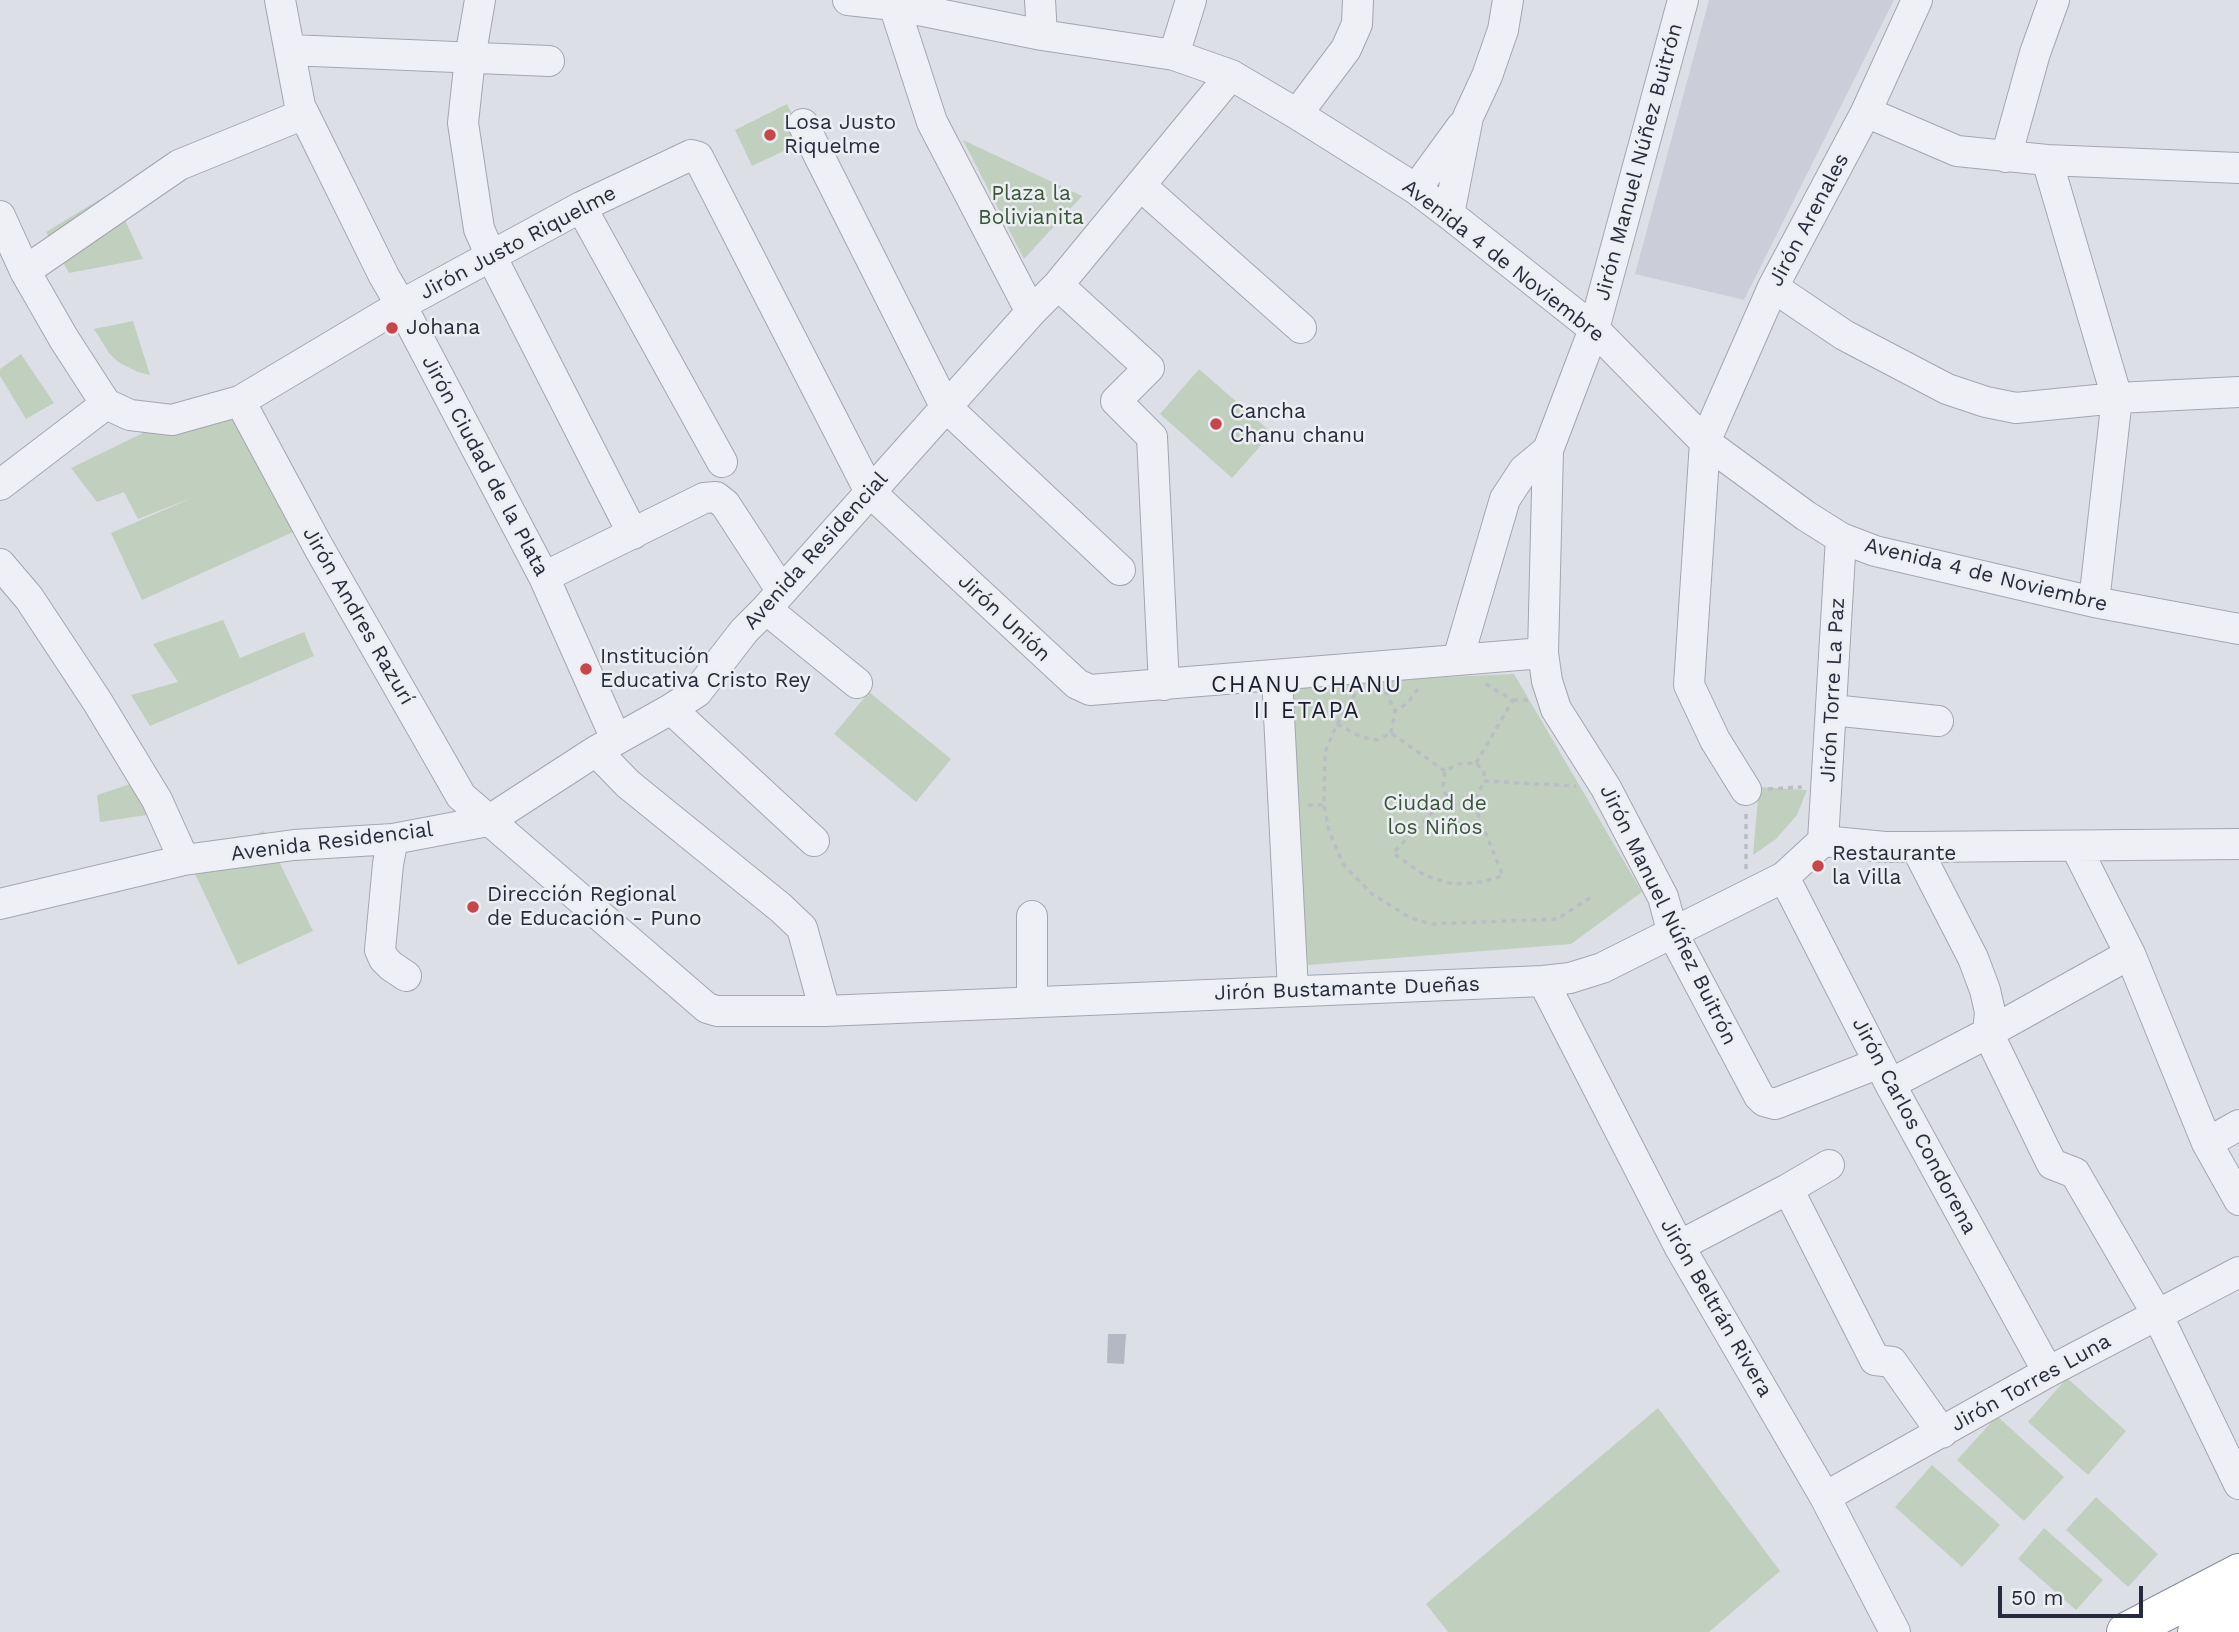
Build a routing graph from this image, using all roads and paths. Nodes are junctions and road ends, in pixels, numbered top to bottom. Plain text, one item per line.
1 (280, 0) edge
2 (480, 0) edge
3 (848, 0) edge
4 (1041, 0) edge
5 (1191, 0) edge
6 (1358, 0) edge
7 (1508, 0) edge
8 (1917, 0) edge
9 (2054, 0) edge
10 (1681, 1) edge
11 (894, 3) edge
12 (1042, 35) junction
13 (290, 50) junction
14 (1174, 55) junction
15 (470, 58) junction
16 (549, 61) dead end
17 (1231, 75) junction
18 (1866, 112) junction
19 (304, 114) junction
20 (1297, 114) junction
21 (1468, 117) junction
22 (803, 124) dead end
23 (691, 155) joint
24 (2006, 157) junction
25 (2047, 160) junction
26 (2239, 167) edge
27 (1142, 186) junction
28 (1416, 189) junction
29 (581, 207) junction
30 (1449, 214) junction
31 (0, 216) edge
32 (491, 256) junction
33 (25, 271) junction
34 (1058, 285) junction
35 (1773, 287) junction
36 (401, 305) junction
37 (1031, 312) junction
38 (1301, 328) dead end
39 (1594, 329) junction
40 (2239, 392) edge
41 (2117, 398) junction
42 (240, 401) junction
43 (106, 404) junction
44 (945, 406) junction
45 (1704, 442) junction
46 (1548, 450) junction
47 (722, 462) dead end
48 (0, 485) edge
49 (870, 492) junction
50 (634, 534) junction
51 (1841, 538) junction
52 (0, 564) edge
53 (1120, 570) dead end
54 (544, 578) junction
55 (773, 600) junction
56 (2094, 602) junction
57 (2239, 629) edge
58 (1543, 653) junction
59 (1466, 669) junction
60 (1277, 676) junction
61 (857, 683) dead end
62 (1364, 683) dead end
63 (1378, 684) dead end
64 (1164, 685) junction
65 (1424, 686) dead end
66 (1513, 700) junction
67 (1529, 700) dead end
68 (671, 709) junction
69 (1832, 710) junction
70 (1395, 711) junction
71 (1938, 721) dead end
72 (1337, 724) junction
73 (1391, 733) junction
74 (606, 745) junction
75 (1476, 763) junction
76 (1445, 771) junction
77 (1484, 781) junction
78 (1828, 786) junction
79 (1606, 788) junction
80 (1746, 790) junction
81 (1447, 797) junction
82 (1474, 804) junction
83 (488, 821) junction
84 (393, 839) junction
85 (814, 841) dead end
86 (1823, 841) junction
87 (2239, 844) edge
88 (1916, 847) junction
89 (2076, 847) junction
90 (184, 860) junction
91 (1784, 877) junction
92 (1594, 895) dead end
93 (1746, 896) junction
94 (0, 904) edge
95 (1032, 916) dead end
96 (1673, 934) junction
97 (2130, 954) junction
98 (405, 976) dead end
99 (1543, 981) junction
100 (1293, 991) junction
101 (1032, 1002) junction
102 (825, 1011) junction
103 (1988, 1033) junction
104 (1885, 1073) junction
105 (2239, 1125) edge
106 (2207, 1143) junction
107 (1829, 1165) dead end
108 (1788, 1189) junction
109 (2239, 1200) edge
110 (1679, 1246) junction
111 (2239, 1272) edge
112 (2157, 1314) junction
113 (2048, 1372) junction
114 (1942, 1433) junction
115 (2239, 1484) edge
116 (1825, 1497) junction
117 (2239, 1573) edge
118 (2239, 1611) edge
119 (1895, 1632) edge
120 (2126, 1632) edge
121 (2197, 1632) edge

1 - 13 street, Jirón Ciudad de la Plata
2 - 15 street
3 - 11 street, Avenida 4 de Noviembre
4 - 12 street
5 - 14 street
6 - 20 street
7 - 21 street
8 - 18 street, Jirón Arenales
9 - 24 street
10 - 39 street, Jirón Manuel Núñez Buitrón
11 - 12 street, Avenida 4 de Noviembre
11 - 37 street
12 - 14 street, Avenida 4 de Noviembre
13 - 15 street
13 - 19 street, Jirón Ciudad de la Plata
14 - 17 street, Avenida 4 de Noviembre
15 - 16 street
15 - 32 street
17 - 20 street, Avenida 4 de Noviembre
17 - 27 street, Avenida Residencial
18 - 24 street
18 - 35 street, Jirón Arenales
19 - 33 street
19 - 36 street, Jirón Ciudad de la Plata
20 - 28 street, Avenida 4 de Noviembre
21 - 28 street
21 - 30 street
22 - 44 street
23 - 29 street, Jirón Justo Riquelme
23 - 49 street, Jirón Unión
24 - 25 street
25 - 26 street
25 - 41 street
27 - 34 street, Avenida Residencial
27 - 38 street
28 - 30 street, Avenida 4 de Noviembre
29 - 32 street, Jirón Justo Riquelme
29 - 47 street
30 - 39 street, Avenida 4 de Noviembre
31 - 33 street
32 - 36 street, Jirón Justo Riquelme
32 - 50 street
33 - 43 street
34 - 37 street, Avenida Residencial
34 - 64 street
35 - 41 street
35 - 45 street, Jirón Arenales
36 - 42 street, Jirón Justo Riquelme
36 - 54 street, Jirón Ciudad de la Plata
37 - 44 street, Avenida Residencial
39 - 45 street, Avenida 4 de Noviembre
39 - 46 street, Jirón Manuel Núñez Buitrón
40 - 41 street
41 - 56 street
42 - 43 street, Jirón Justo Riquelme
42 - 83 street, Jirón Andres Razurí
43 - 48 street
44 - 49 street, Avenida Residencial
44 - 53 street
45 - 51 street, Avenida 4 de Noviembre
45 - 80 street
46 - 58 street, Jirón Manuel Núñez Buitrón
46 - 59 street
49 - 55 street, Avenida Residencial
49 - 64 street, Jirón Unión
50 - 54 street
50 - 55 street
51 - 56 street, Avenida 4 de Noviembre
51 - 69 street, Jirón Torre La Paz
52 - 90 street
54 - 74 street, Jirón Ciudad de la Plata
55 - 61 street
55 - 68 street, Avenida Residencial
56 - 57 street, Avenida 4 de Noviembre
58 - 59 street, Jirón Unión
58 - 79 street, Jirón Manuel Núñez Buitrón
59 - 60 street, Jirón Unión
59 - 66 path
60 - 64 street, Jirón Unión
60 - 100 street
62 - 72 path
63 - 70 path
65 - 70 path
66 - 67 path
66 - 75 path
68 - 74 street, Avenida Residencial
68 - 85 street
69 - 71 street
69 - 78 street, Jirón Torre La Paz
70 - 73 path
72 - 73 path
72 - 92 path
73 - 76 path
74 - 83 street, Avenida Residencial
74 - 102 street
75 - 76 path
75 - 77 path
76 - 81 path
77 - 79 path
77 - 82 path
78 - 80 path
78 - 86 street, Jirón Torre La Paz
79 - 96 street, Jirón Manuel Núñez Buitrón
80 - 93 path
81 - 82 path
81 - 82 path
83 - 84 street, Avenida Residencial
83 - 102 street, Jirón Bustamante Dueñas
84 - 90 street, Avenida Residencial
84 - 98 street
86 - 88 street
86 - 91 street, Jirón Bustamante Dueñas
87 - 89 street
88 - 89 street
88 - 103 street
89 - 97 street
90 - 94 street, Avenida Residencial
91 - 93 street, Jirón Bustamante Dueñas
91 - 104 street, Jirón Carlos Condorena
93 - 96 street, Jirón Bustamante Dueñas
95 - 101 street
96 - 99 street, Jirón Bustamante Dueñas
96 - 104 street, Jirón Manuel Núñez Buitrón
97 - 103 street
97 - 106 street
99 - 100 street, Jirón Bustamante Dueñas
99 - 110 street, Jirón Beltrán Rivera
100 - 101 street, Jirón Bustamante Dueñas
101 - 102 street, Jirón Bustamante Dueñas
103 - 104 street
103 - 112 street
104 - 113 street, Jirón Carlos Condorena
105 - 106 street
106 - 109 street
107 - 108 street
108 - 110 street
108 - 114 street
110 - 116 street, Jirón Beltrán Rivera
111 - 112 street, Jirón Torres Luna
112 - 113 street, Jirón Torres Luna
112 - 115 street
113 - 114 street, Jirón Torres Luna
114 - 116 street, Jirón Torres Luna
116 - 119 street, Jirón Beltrán Rivera
117 - 120 highway
118 - 121 highway

